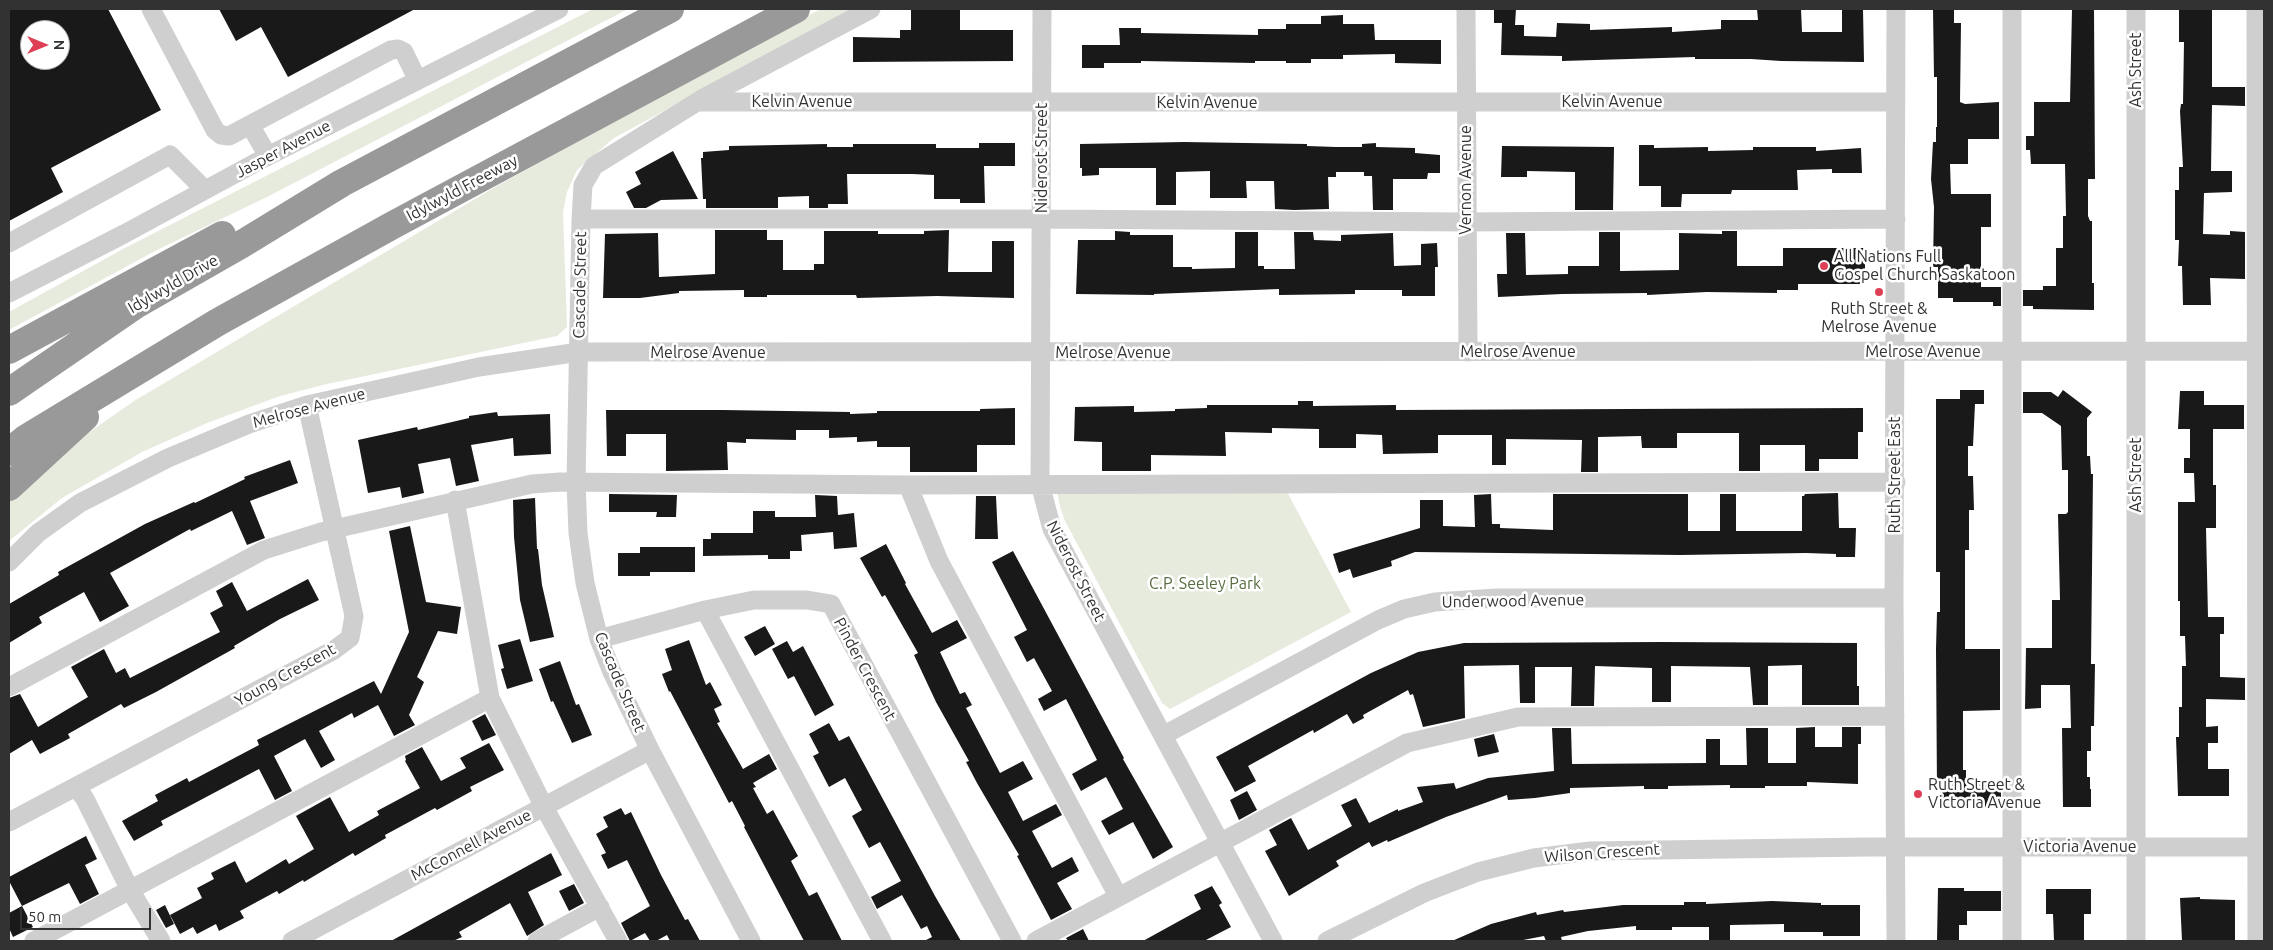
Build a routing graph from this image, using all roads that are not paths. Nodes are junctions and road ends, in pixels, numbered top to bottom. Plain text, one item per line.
1 (151, 9) edge
2 (559, 9) edge
3 (670, 9) edge
4 (796, 9) edge
5 (871, 9) edge
6 (1042, 9) edge
7 (1466, 9) edge
8 (1896, 9) edge
9 (2012, 9) edge
10 (2136, 9) edge
11 (2256, 9) edge
12 (417, 79) junction
13 (697, 102) junction
14 (1896, 102) junction
15 (1042, 103) junction
16 (1466, 103) junction
17 (250, 125) junction
18 (268, 156) junction
19 (342, 183) junction
20 (205, 190) junction
21 (581, 219) junction
22 (1042, 219) junction
23 (1896, 219) junction
24 (1466, 222) junction
25 (9, 243) edge
26 (9, 293) edge
27 (9, 350) edge
28 (2013, 351) junction
29 (2136, 351) junction
30 (2260, 351) edge
31 (580, 352) junction
32 (1468, 352) junction
33 (1896, 352) junction
34 (1042, 353) junction
35 (133, 374) junction
36 (9, 392) edge
37 (307, 405) junction
38 (9, 452) edge
39 (1896, 482) junction
40 (576, 483) junction
41 (1040, 484) junction
42 (908, 485) junction
43 (9, 487) edge
44 (455, 500) junction
45 (335, 529) junction
46 (9, 562) edge
47 (1894, 598) junction
48 (705, 610) junction
49 (599, 639) junction
50 (9, 687) edge
51 (490, 698) junction
52 (1895, 716) junction
53 (1164, 735) junction
54 (650, 750) junction
55 (76, 787) junction
56 (544, 807) junction
57 (9, 822) edge
58 (1220, 844) junction
59 (1895, 847) junction
60 (2011, 847) junction
61 (2136, 847) junction
62 (2261, 847) edge
63 (130, 890) junction
64 (1118, 896) junction
65 (600, 907) junction
66 (34, 941) edge
67 (161, 941) edge
68 (292, 941) edge
69 (537, 941) edge
70 (618, 941) edge
71 (751, 941) edge
72 (882, 941) edge
73 (1012, 941) edge
74 (1036, 941) edge
75 (1273, 941) edge
76 (1327, 941) edge
77 (1896, 941) edge
78 (2012, 941) edge
79 (2136, 941) edge
80 (2257, 941) edge

1 - 17 street
2 - 12 street, Jasper Avenue
3 - 19 highway
4 - 35 highway, Idylwyld Freeway
5 - 13 street
6 - 15 street, Niderost Street
7 - 16 street, Vernon Avenue
8 - 14 street, Ruth Street East
9 - 28 street
10 - 29 street, Ash Street
11 - 30 street
12 - 17 street
12 - 18 street, Jasper Avenue
13 - 15 street, Kelvin Avenue
13 - 21 street
14 - 16 street, Kelvin Avenue
14 - 23 street, Ruth Street East
15 - 16 street, Kelvin Avenue
15 - 22 street, Niderost Street
16 - 24 street, Vernon Avenue
17 - 18 street
18 - 20 street, Jasper Avenue
19 - 27 highway
19 - 36 highway, Idylwyld Drive
20 - 25 street
20 - 26 street, Jasper Avenue
21 - 22 street
21 - 31 street, Cascade Street
22 - 24 street
22 - 34 street, Niderost Street
23 - 24 street
23 - 33 street, Ruth Street East
24 - 32 street, Vernon Avenue
28 - 29 street, Melrose Avenue
28 - 33 street, Melrose Avenue
28 - 60 street
29 - 30 street, Melrose Avenue
29 - 61 street, Ash Street
30 - 62 street
31 - 34 street, Melrose Avenue
31 - 37 street, Melrose Avenue
31 - 40 street, Cascade Street
32 - 33 street, Melrose Avenue
32 - 34 street, Melrose Avenue
33 - 39 street, Ruth Street East
34 - 41 street, Niderost Street
35 - 38 highway
35 - 43 highway
37 - 45 street, Young Crescent
37 - 46 street, Melrose Avenue
39 - 41 street
39 - 47 street, Ruth Street East
40 - 42 street
40 - 44 street
40 - 49 street, Cascade Street
41 - 42 street
41 - 53 street, Niderost Street
42 - 64 street
44 - 45 street
44 - 51 street
45 - 50 street
45 - 55 street, Young Crescent
47 - 52 street, Ruth Street East
47 - 53 street, Underwood Avenue
48 - 49 street, Pinder Crescent
48 - 72 street
48 - 73 street, Pinder Crescent
49 - 54 street, Cascade Street
51 - 56 street
51 - 63 street
52 - 58 street
52 - 59 street, Ruth Street East
53 - 58 street, Niderost Street
54 - 56 street, McConnell Avenue
54 - 71 street, Cascade Street
55 - 57 street, Young Crescent
55 - 63 street
56 - 65 street
56 - 68 street, McConnell Avenue
58 - 64 street
58 - 75 street, Niderost Street
59 - 60 street, Victoria Avenue
59 - 76 street, Wilson Crescent
59 - 77 street, Ruth Street East
60 - 61 street, Victoria Avenue
60 - 78 street
61 - 62 street, Victoria Avenue
61 - 79 street, Ash Street
62 - 80 street
63 - 66 street
63 - 67 street
64 - 74 street
65 - 69 street
65 - 70 street

